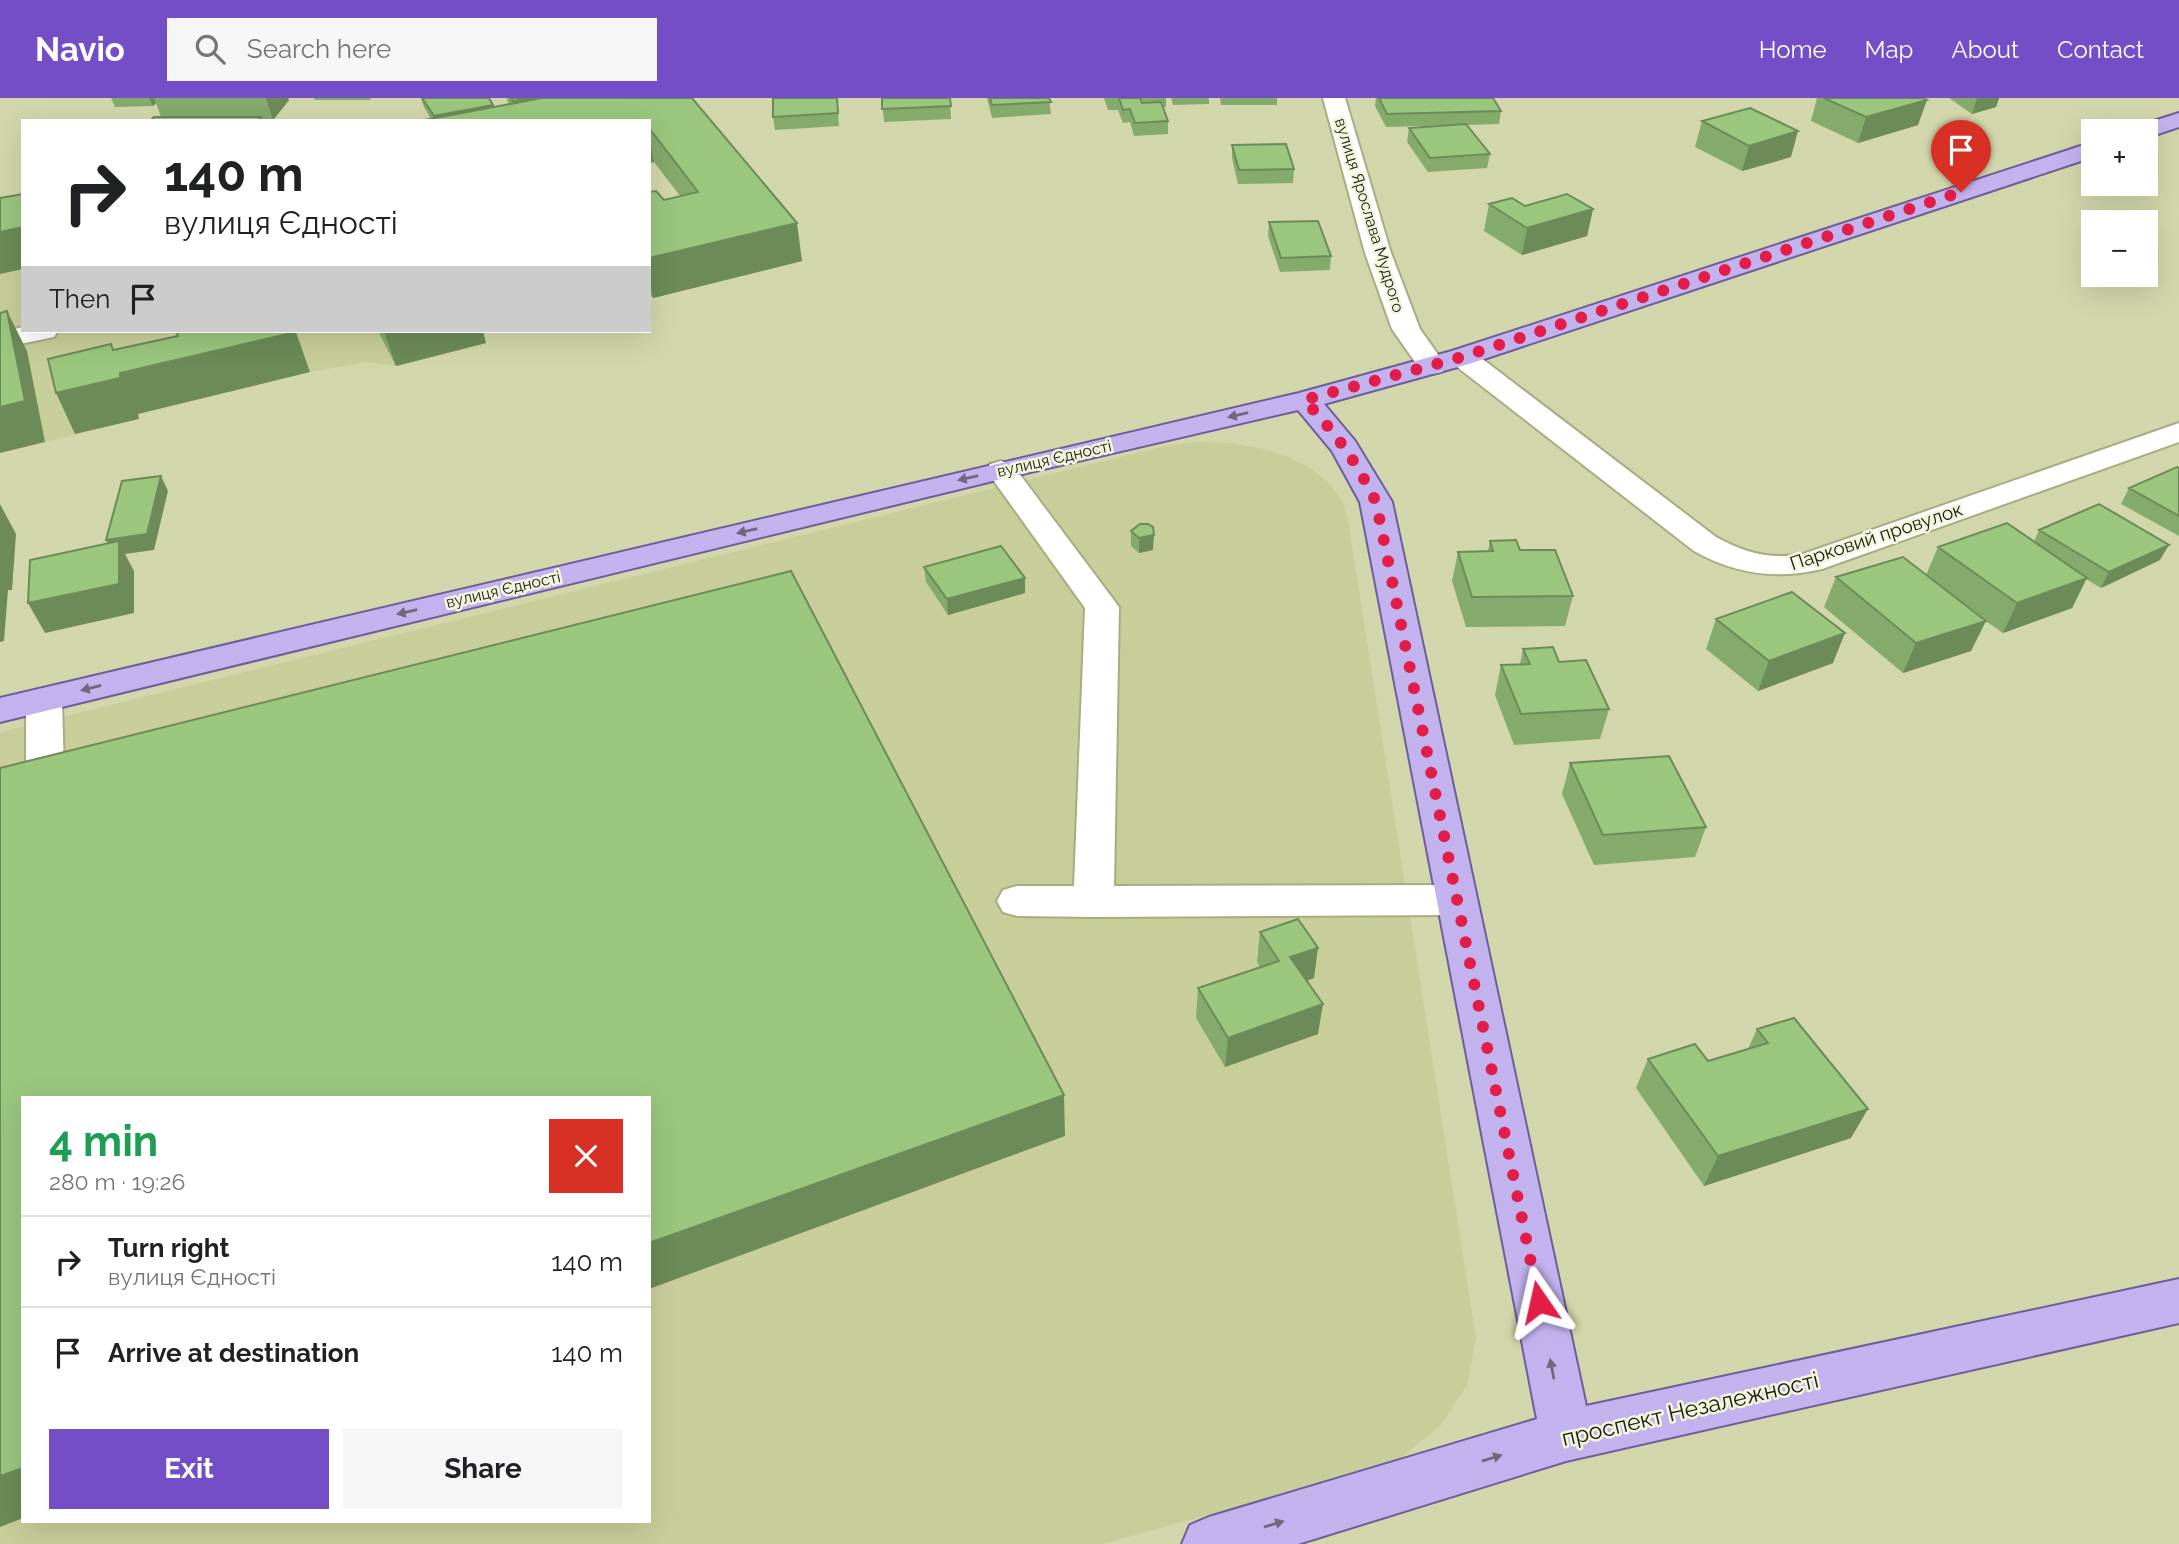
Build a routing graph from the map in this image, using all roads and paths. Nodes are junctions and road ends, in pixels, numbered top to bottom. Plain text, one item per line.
1 (1334, 98) edge
2 (2179, 120) edge
3 (2158, 127) edge
4 (2081, 153) edge
5 (34, 333) edge
6 (0, 340) edge
7 (1462, 357) junction
8 (1432, 366) junction
9 (1304, 400) junction
10 (2179, 432) edge
11 (1001, 470) junction
12 (44, 700) junction
13 (0, 710) edge
14 (43, 772) edge
15 (1457, 900) junction
16 (1017, 901) dead end
17 (1094, 902) junction
18 (2179, 1301) edge
19 (1566, 1436) junction
20 (1209, 1544) edge

1 - 8 street, вулиця Ярослава Мудрого
2 - 3 main road
4 - 7 main road, вулиця Єдності
5 - 6 street
7 - 8 main road, вулиця Єдності
7 - 10 street, Парковий провулок
8 - 9 main road, вулиця Єдності
9 -> 11 main road, вулиця Єдності
9 - 15 main road
11 -> 12 main road, вулиця Єдності
11 - 17 street
12 - 13 main road, вулиця Єдності
12 - 14 street
15 - 17 street
19 -> 15 main road
16 - 17 street
18 - 19 main road, проспект Незалежності
20 -> 19 main road, проспект Незалежності

